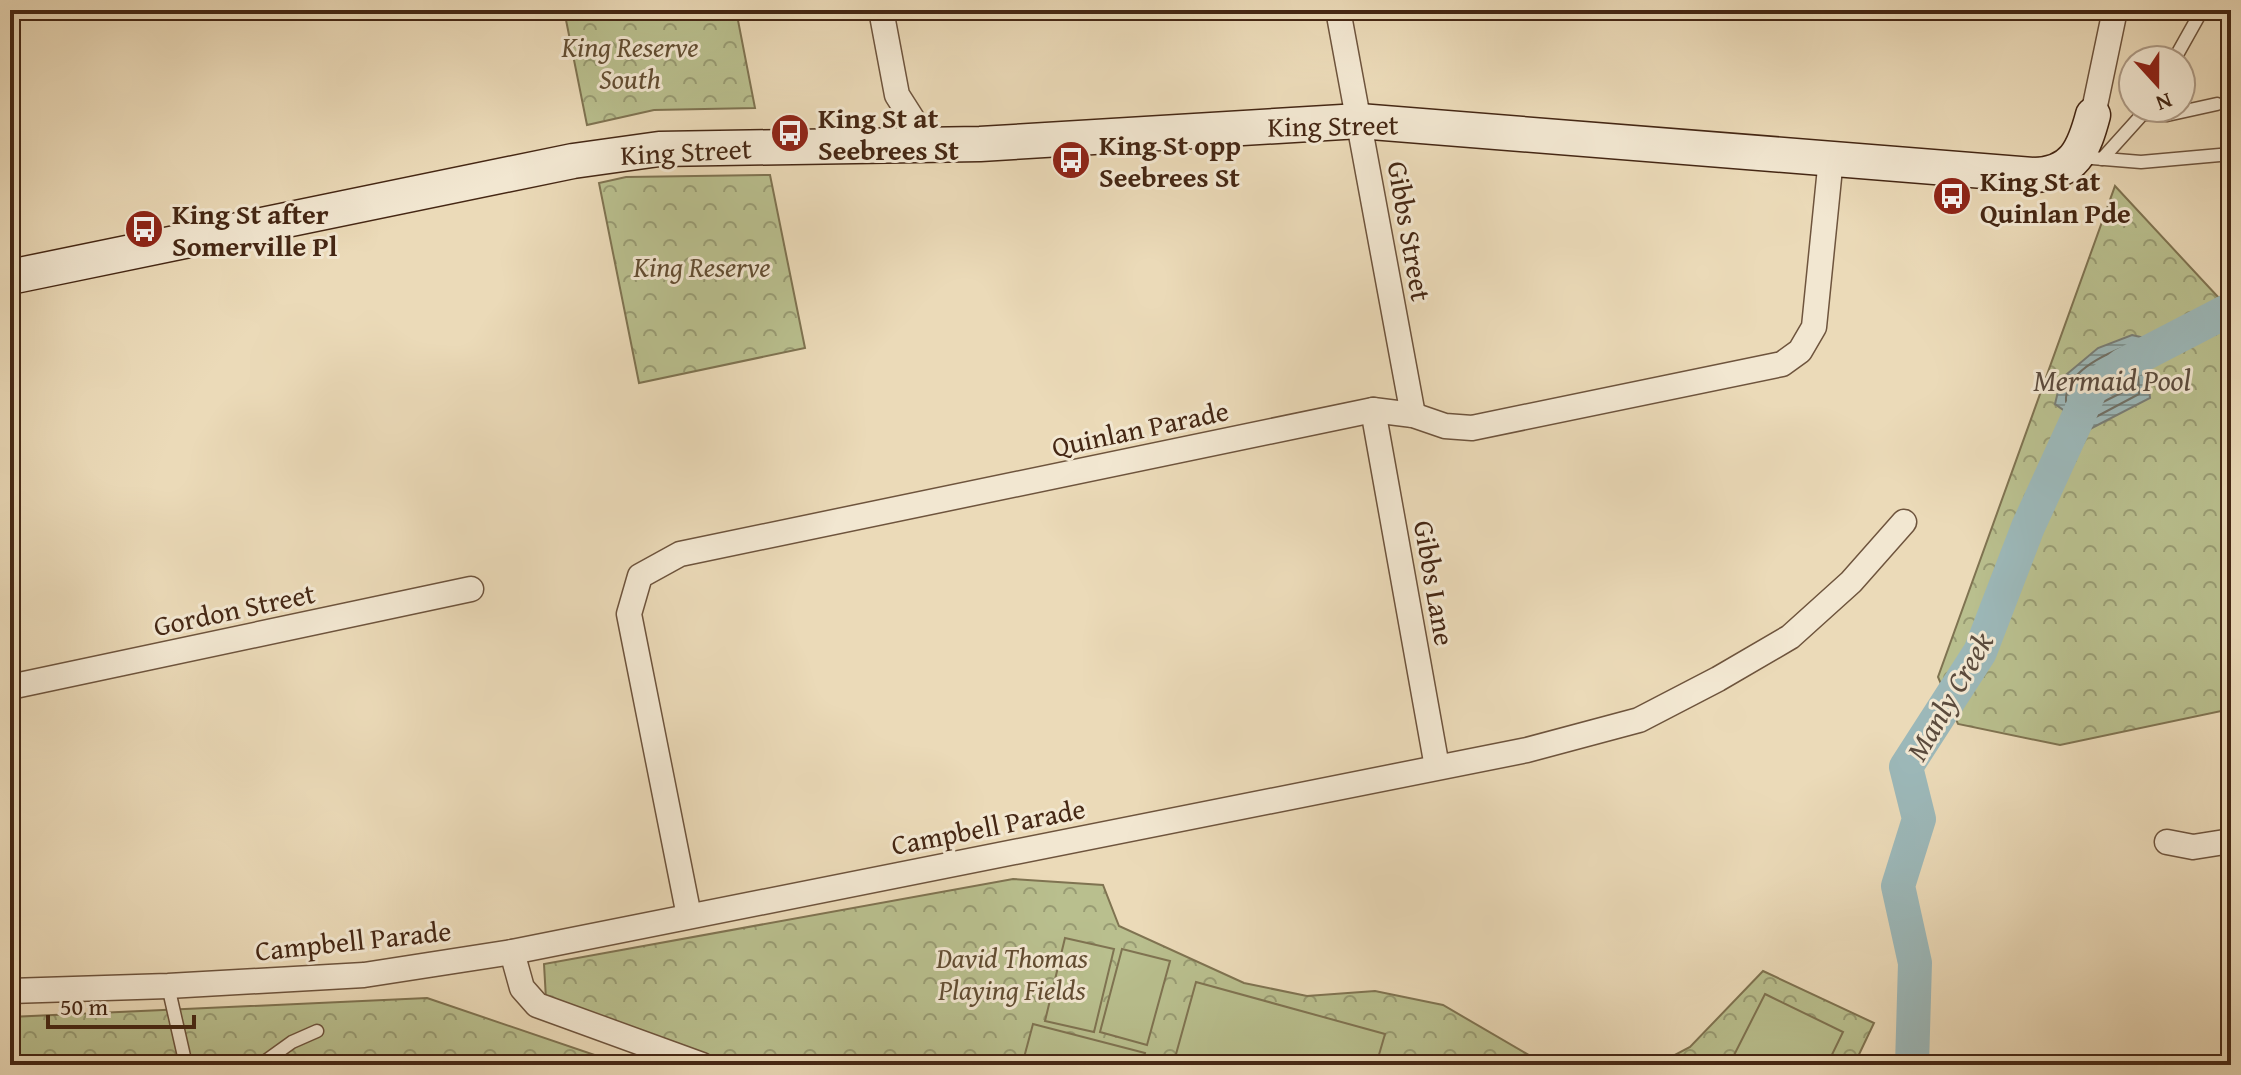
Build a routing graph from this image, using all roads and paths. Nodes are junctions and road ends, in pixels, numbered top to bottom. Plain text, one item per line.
1 (881, 10) edge
2 (1338, 10) edge
3 (2115, 10) edge
4 (2202, 10) edge
5 (2183, 44) edge
6 (897, 95) junction
7 (2217, 104) dead end
8 (2197, 108) edge
9 (2093, 115) joint
10 (1359, 121) junction
11 (2130, 124) edge
12 (933, 145) junction
13 (875, 146) junction
14 (2231, 154) edge
15 (1831, 158) junction
16 (2089, 158) junction
17 (10, 277) edge
18 (1373, 410) junction
19 (1413, 415) junction
20 (1904, 522) dead end
21 (471, 589) dead end
22 (10, 687) edge
23 (1437, 767) junction
24 (2231, 841) edge
25 (2167, 842) dead end
26 (689, 916) junction
27 (512, 952) junction
28 (168, 986) junction
29 (10, 991) edge
30 (317, 1031) dead end
31 (186, 1065) edge
32 (260, 1065) edge
33 (702, 1065) edge

1 - 6 street
2 - 10 street, Gibbs Street
3 - 9 street
4 - 5 lane
6 - 12 street
6 - 13 street
7 - 8 lane
9 - 16 street
10 - 12 street, King Street
10 - 15 street, King Street
10 - 19 street, Gibbs Street
11 - 16 lane
12 - 13 street, King Street
13 - 17 street, King Street
14 - 16 lane
15 - 16 street, King Street
15 - 19 street, Quinlan Parade
18 - 19 street, Quinlan Parade
18 - 23 street, Gibbs Lane
18 - 26 street, Quinlan Parade
20 - 23 street, Campbell Parade
21 - 22 street, Gordon Street
23 - 26 street, Campbell Parade
24 - 25 street
26 - 27 street, Campbell Parade
27 - 28 street, Campbell Parade
27 - 33 street
28 - 29 street, Campbell Parade
28 - 31 lane
30 - 32 lane

